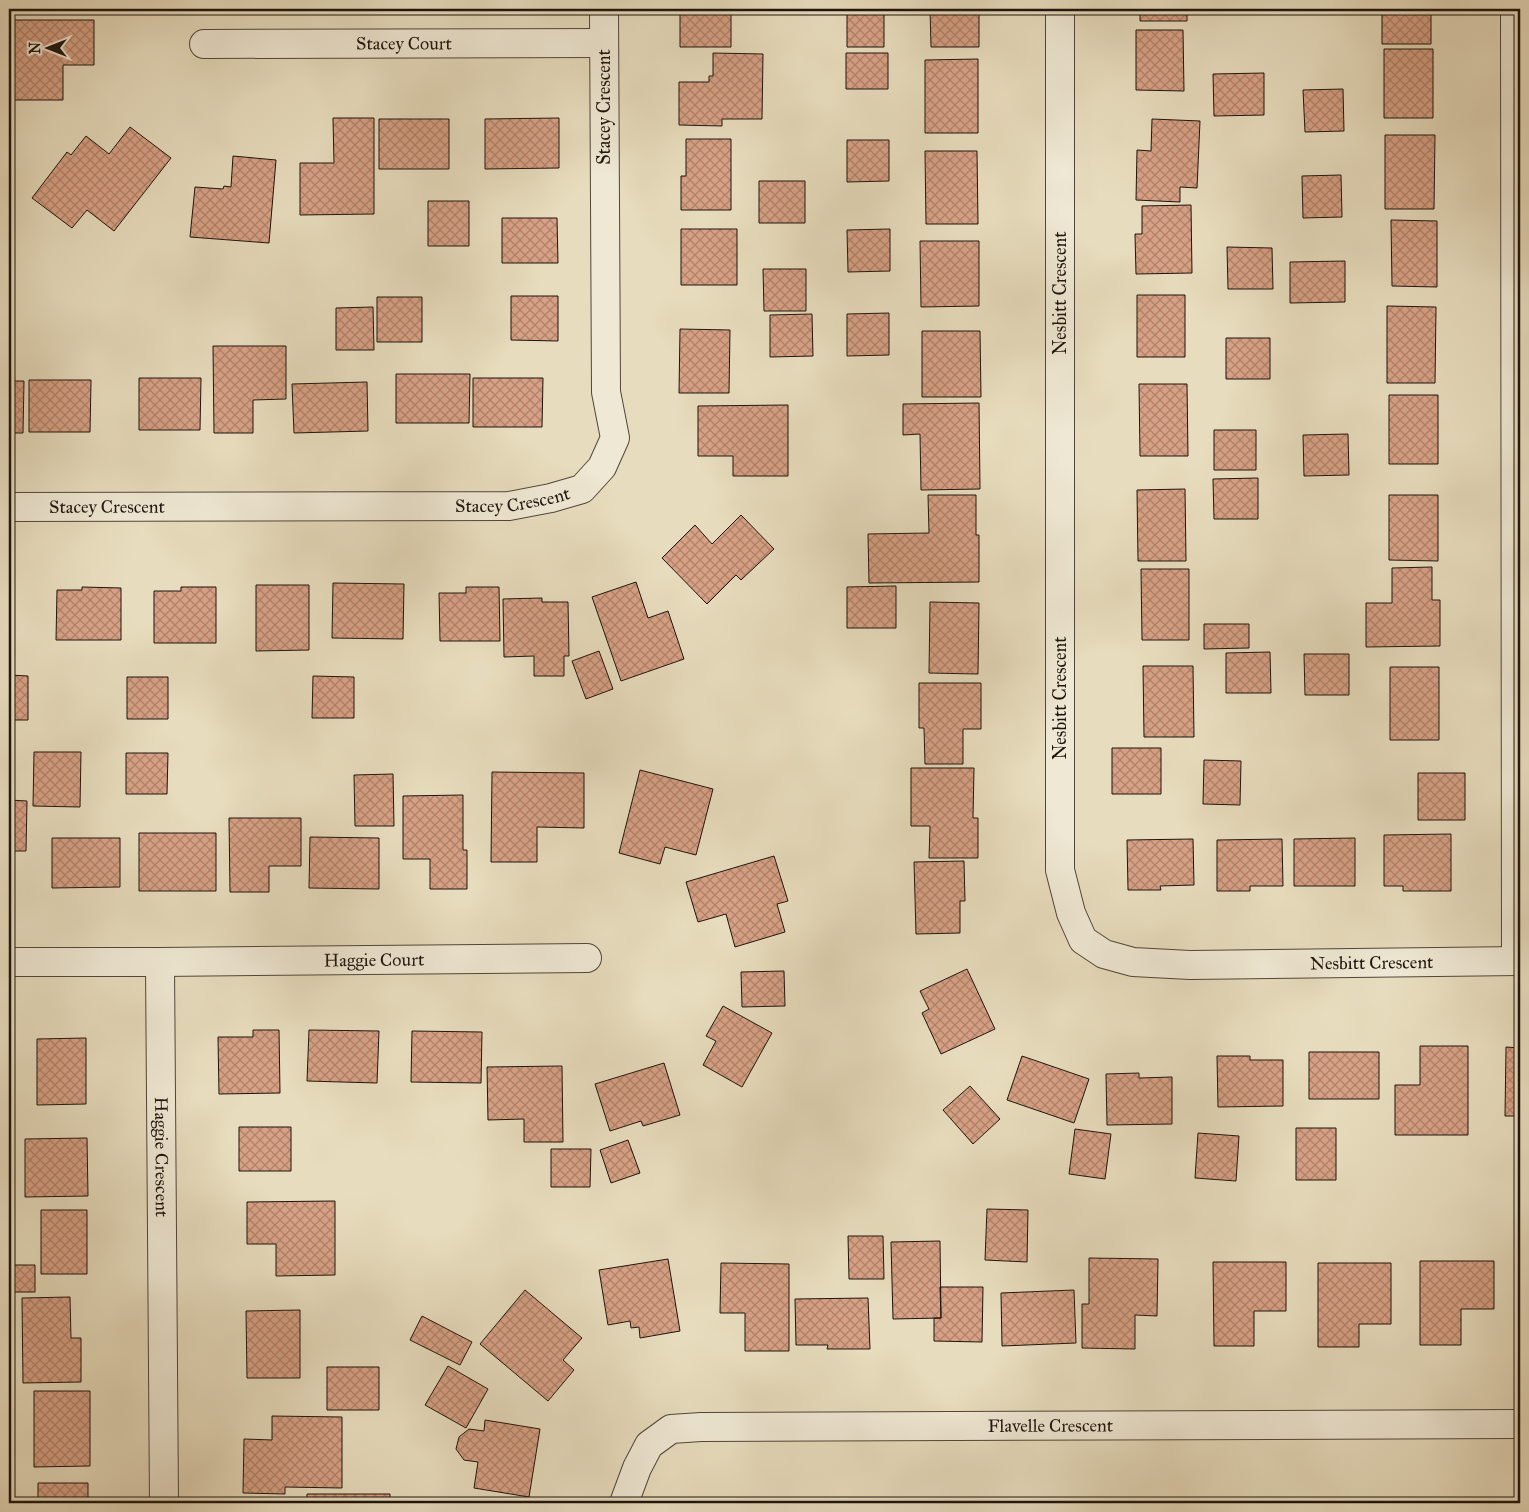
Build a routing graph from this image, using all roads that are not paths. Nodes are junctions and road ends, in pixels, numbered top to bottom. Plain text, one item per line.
1 (604, 9) edge
2 (1060, 9) edge
3 (1515, 9) edge
4 (604, 43) junction
5 (204, 44) dead end
6 (9, 507) edge
7 (587, 958) dead end
8 (1518, 961) edge
9 (9, 962) edge
10 (160, 962) junction
11 (1520, 1424) edge
12 (164, 1503) edge
13 (624, 1503) edge

1 - 4 street, Stacey Crescent
2 - 8 street, Nesbitt Crescent
3 - 8 street
4 - 5 street, Stacey Court
4 - 6 street, Stacey Crescent
7 - 10 street, Haggie Court
9 - 10 street
10 - 12 street, Haggie Crescent
11 - 13 street, Flavelle Crescent

